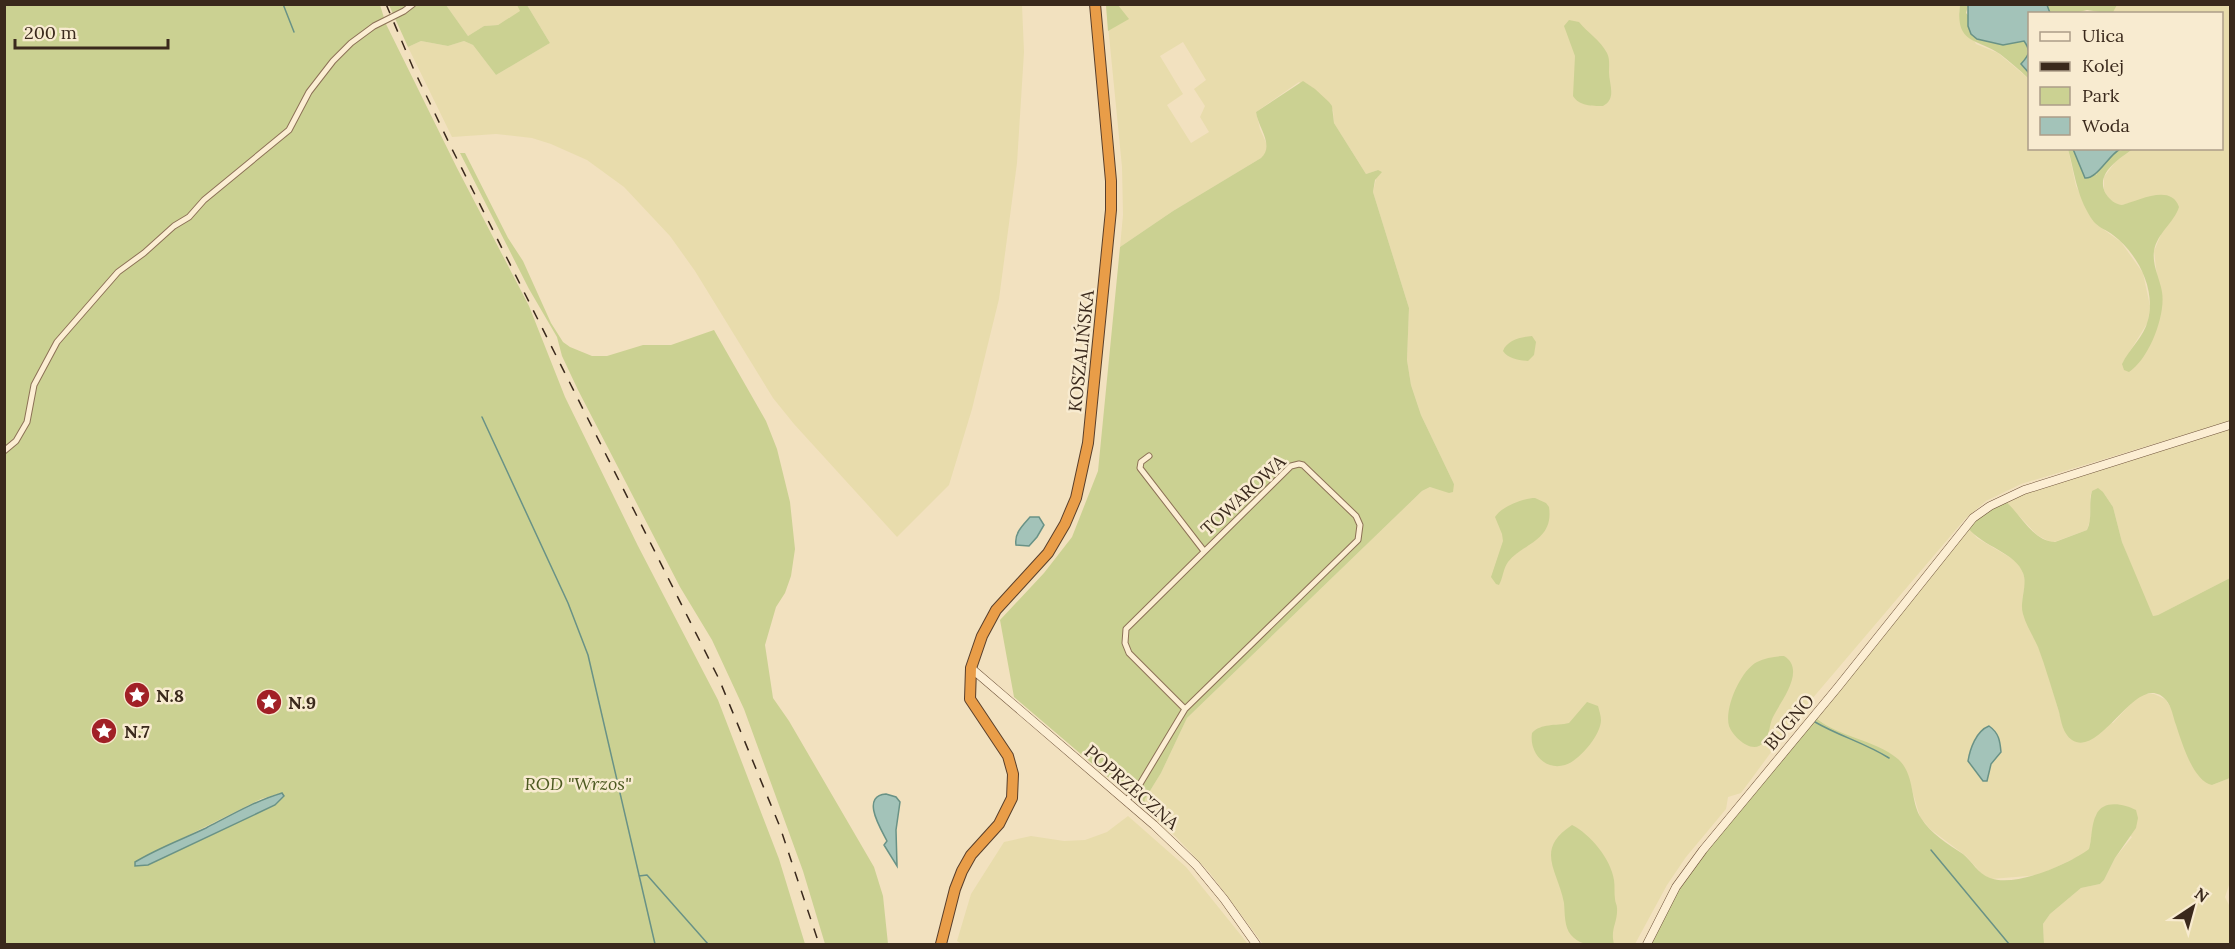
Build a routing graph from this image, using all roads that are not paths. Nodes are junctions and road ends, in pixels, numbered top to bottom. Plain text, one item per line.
1 (413, 4) edge
2 (1095, 4) edge
3 (2230, 425) edge
4 (4, 451) edge
5 (1149, 456) dead end
6 (1204, 551) junction
7 (972, 668) junction
8 (1185, 709) junction
9 (1126, 801) junction
10 (941, 945) edge
11 (1257, 945) edge
12 (1647, 945) edge

1 - 4 street
2 - 7 highway, KOSZALIŃSKA
3 - 12 street, BUGNO
5 - 6 street, TOWAROWA
6 - 8 street, TOWAROWA
6 - 8 street, TOWAROWA
7 - 9 street, POPRZECZNA
7 - 10 highway, KOSZALIŃSKA
8 - 9 street
9 - 11 street, POPRZECZNA

